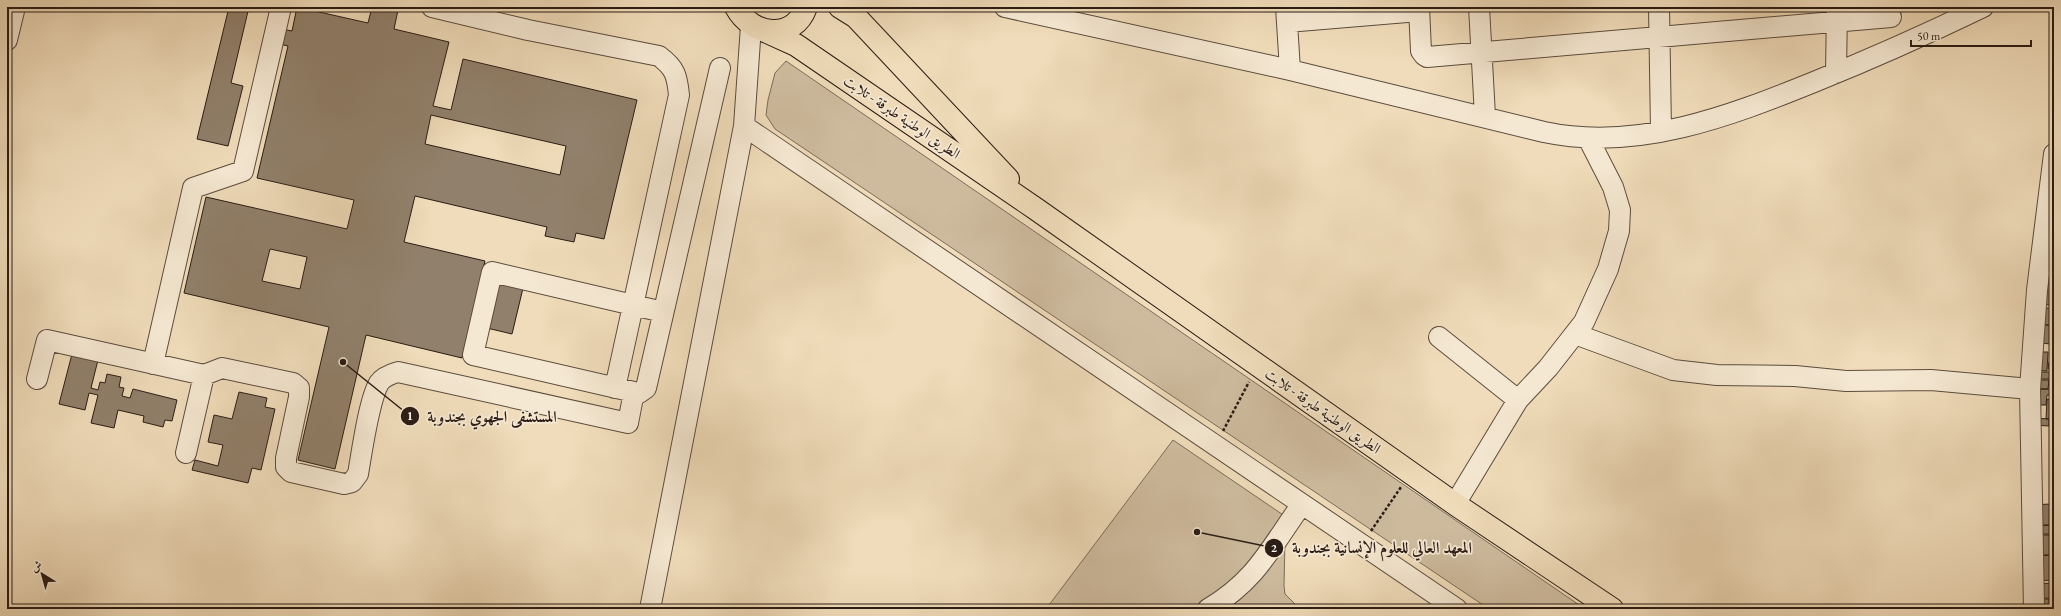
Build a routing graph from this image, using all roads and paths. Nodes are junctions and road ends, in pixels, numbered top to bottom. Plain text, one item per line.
1 (14, 7) edge
2 (281, 7) edge
3 (432, 7) edge
4 (806, 7) edge
5 (840, 7) edge
6 (1005, 7) edge
7 (1479, 7) edge
8 (1658, 7) edge
9 (1983, 7) edge
10 (1419, 9) edge
11 (1890, 12) edge
12 (1286, 14) edge
13 (1837, 14) edge
14 (1944, 16) edge
15 (744, 17) edge
16 (1660, 37) junction
17 (7, 40) edge
18 (1895, 48) junction
19 (1482, 52) junction
20 (720, 68) dead end
21 (1290, 70) junction
22 (1836, 73) junction
23 (1484, 116) junction
24 (744, 126) junction
25 (1661, 131) junction
26 (1588, 138) junction
27 (2054, 154) edge
28 (1036, 209) junction
29 (2046, 291) edge
30 (633, 305) junction
31 (663, 312) junction
32 (1575, 334) junction
33 (1439, 337) dead end
34 (153, 364) junction
35 (1258, 364) junction
36 (204, 375) junction
37 (38, 379) dead end
38 (2030, 389) junction
39 (625, 390) junction
40 (1518, 400) junction
41 (1215, 445) junction
42 (186, 453) dead end
43 (1411, 473) junction
44 (1302, 504) junction
45 (1455, 504) junction
46 (1362, 545) junction
47 (650, 609) edge
48 (1208, 609) edge
49 (1456, 609) edge
50 (1612, 609) edge
51 (2034, 609) edge

1 - 17 street
2 - 34 street
3 - 30 street
4 - 15 main road
5 - 28 main road, الطريق الوطنية طبرقة - تلابت
6 - 21 street
7 - 19 street
8 - 16 street
9 - 14 street
10 - 12 street
10 - 19 street
11 - 13 street
11 - 18 street
12 - 21 street
13 - 16 street
13 - 22 street
14 - 18 street
15 - 24 street
15 - 28 main road, الطريق الوطنية طبرقة - تلابت
16 - 19 street
16 - 25 street
18 - 22 street
19 - 23 street
20 - 31 street
21 - 23 street
22 - 25 street
23 - 26 street
24 - 41 street
24 - 47 street
25 - 26 street
26 - 32 street
27 - 29 street
28 - 35 main road, الطريق الوطنية طبرقة - تلابت
29 - 38 street
30 - 31 street
30 - 39 street
30 - 39 street
31 - 39 street
32 - 38 street
32 - 40 street
33 - 40 street
34 - 36 street
34 - 37 street
35 - 41 path
35 - 43 main road, الطريق الوطنية طبرقة - تلابت
36 - 39 street
36 - 42 street
38 - 51 street
40 - 45 street
41 - 44 street
43 - 45 main road, الطريق الوطنية طبرقة - تلابت
43 - 46 path
44 - 46 street
44 - 48 street
45 - 50 main road, الطريق الوطنية طبرقة - تلابت
46 - 49 street

